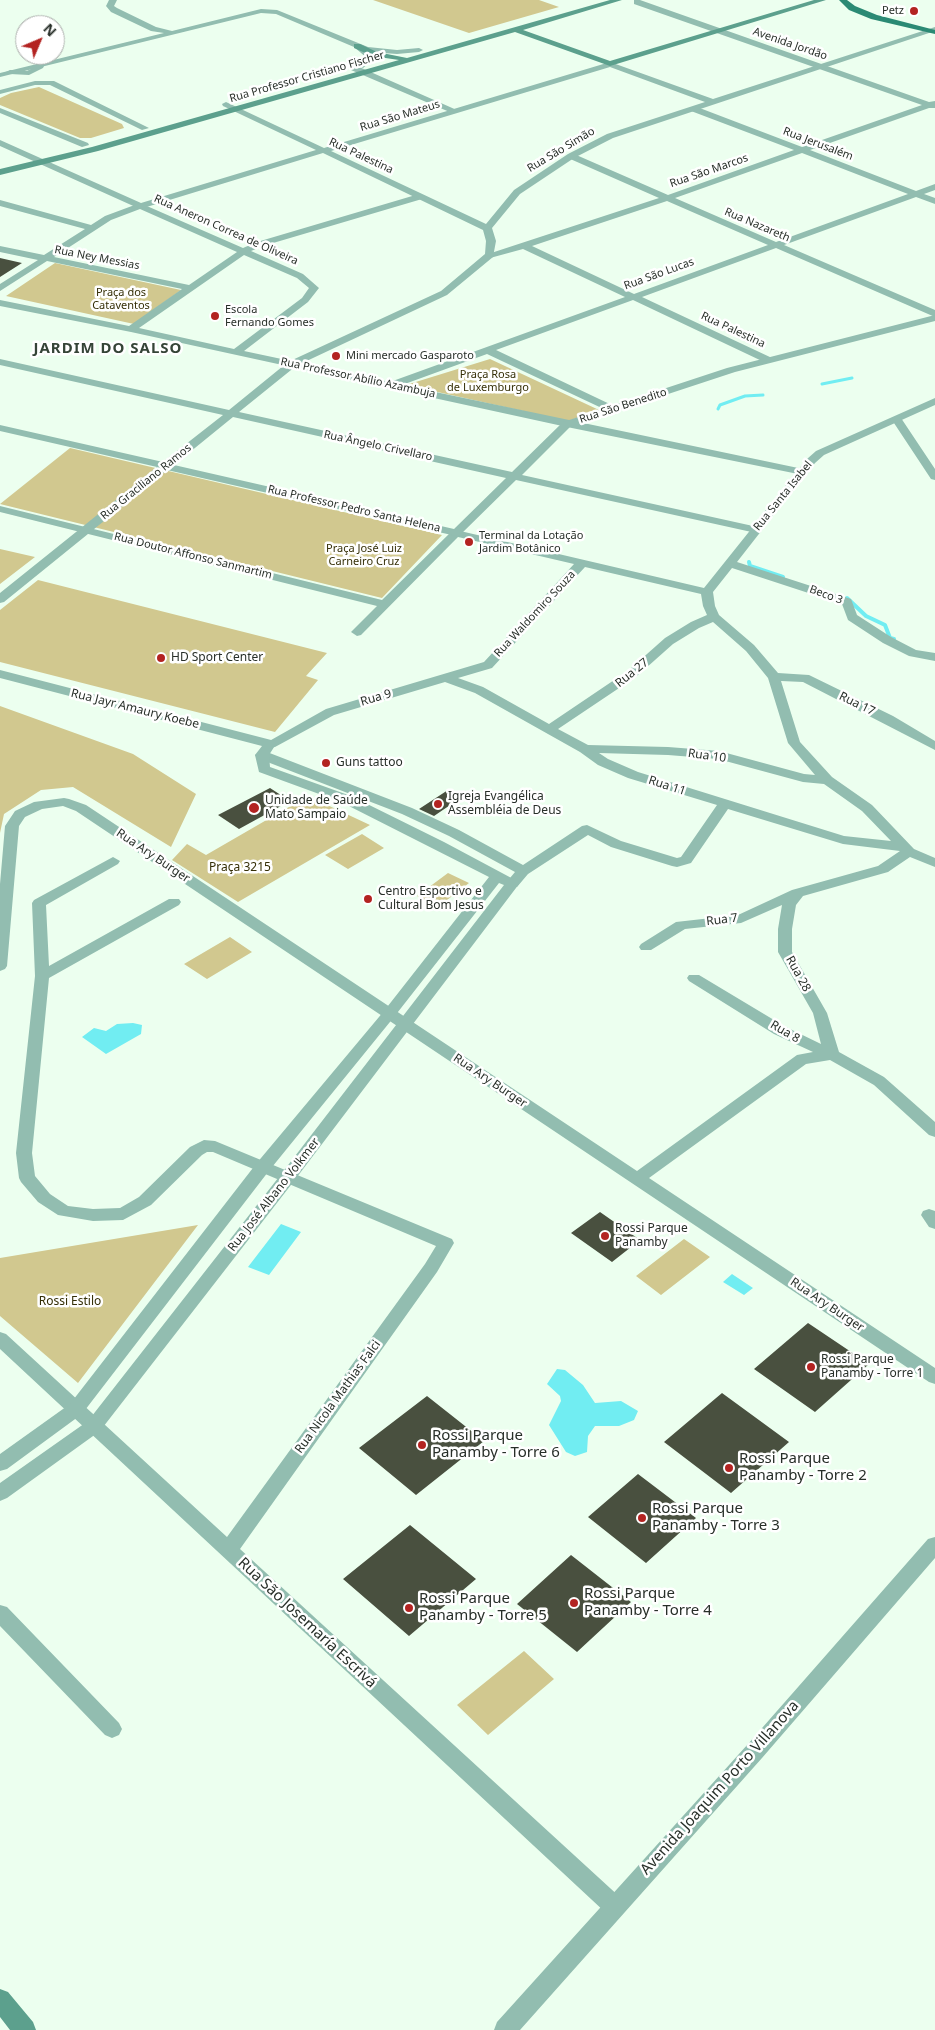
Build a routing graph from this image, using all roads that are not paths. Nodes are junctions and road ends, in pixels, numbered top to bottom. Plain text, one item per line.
1 (113, 0) edge
2 (595, 0) edge
3 (618, 0) edge
4 (822, 0) edge
5 (843, 0) edge
6 (637, 2) dead end
7 (274, 5) dead end
8 (873, 7) dead end
9 (267, 11) junction
10 (505, 25) junction
11 (154, 29) junction
12 (186, 29) junction
13 (515, 29) junction
14 (934, 29) edge
15 (719, 31) junction
16 (150, 38) junction
17 (131, 44) junction
18 (357, 46) junction
19 (421, 53) junction
20 (392, 57) junction
21 (610, 64) junction
22 (40, 66) junction
23 (822, 67) junction
24 (364, 69) junction
25 (10, 72) junction
26 (0, 74) edge
27 (0, 92) edge
28 (713, 102) junction
29 (226, 104) junction
30 (933, 105) edge
31 (236, 108) junction
32 (694, 109) junction
33 (0, 110) edge
34 (455, 111) junction
35 (145, 128) junction
36 (0, 143) edge
37 (85, 145) junction
38 (802, 150) junction
39 (324, 151) junction
40 (571, 156) junction
41 (33, 157) junction
42 (43, 162) junction
43 (0, 164) edge
44 (0, 172) edge
45 (935, 187) edge
46 (916, 194) junction
47 (419, 197) junction
48 (667, 198) junction
49 (935, 201) edge
50 (0, 203) edge
51 (140, 206) junction
52 (93, 228) junction
53 (487, 228) junction
54 (775, 245) junction
55 (524, 246) junction
56 (0, 249) edge
57 (244, 252) junction
58 (490, 256) junction
59 (45, 258) junction
60 (0, 288) edge
61 (190, 288) junction
62 (633, 297) junction
63 (0, 303) edge
64 (935, 316) edge
65 (131, 329) junction
66 (488, 350) junction
67 (236, 352) junction
68 (768, 360) junction
69 (0, 362) edge
70 (292, 364) junction
71 (392, 386) junction
72 (935, 401) edge
73 (612, 409) junction
74 (230, 414) junction
75 (897, 420) junction
76 (567, 424) junction
77 (0, 428) edge
78 (166, 466) junction
79 (803, 472) junction
80 (512, 476) junction
81 (935, 477) edge
82 (0, 509) edge
83 (86, 530) junction
84 (756, 530) junction
85 (456, 533) junction
86 (582, 562) junction
87 (730, 563) junction
88 (708, 592) junction
89 (0, 599) edge
90 (385, 604) junction
91 (714, 617) junction
92 (356, 632) dead end
93 (935, 657) edge
94 (488, 665) joint
95 (0, 674) edge
96 (774, 677) junction
97 (447, 678) junction
98 (549, 729) junction
99 (935, 746) edge
100 (266, 749) junction
101 (584, 749) junction
102 (828, 780) junction
103 (724, 804) junction
104 (907, 849) junction
105 (113, 860) dead end
106 (935, 863) edge
107 (523, 871) junction
108 (505, 880) junction
109 (798, 892) junction
110 (174, 902) dead end
111 (646, 947) dead end
112 (0, 966) edge
113 (42, 976) junction
114 (694, 978) dead end
115 (389, 1014) junction
116 (405, 1024) junction
117 (832, 1055) junction
118 (935, 1131) edge
119 (262, 1168) junction
120 (288, 1177) junction
121 (637, 1179) junction
122 (190, 1263) junction
123 (215, 1271) junction
124 (0, 1339) edge
125 (935, 1377) edge
126 (76, 1409) junction
127 (94, 1426) junction
128 (0, 1464) edge
129 (0, 1492) edge
130 (935, 1545) edge
131 (228, 1551) junction
132 (0, 1613) edge
133 (112, 1729) dead end
134 (614, 1906) junction
135 (0, 2000) edge
136 (25, 2030) edge
137 (505, 2030) edge

1 - 11 street
2 - 10 main road, Rua Professor Cristiano Fischer
3 - 13 main road, Rua Professor Cristiano Fischer
4 - 15 main road, Rua São Mateus
5 - 14 main road
6 - 15 street, Avenida Jordão
7 - 9 street
8 - 14 main road
9 - 12 street
9 - 18 street
10 - 13 main road
10 - 19 main road, Rua Professor Cristiano Fischer
11 - 12 street
11 - 16 street
12 - 16 street
12 - 17 street
13 - 19 main road, Rua Professor Cristiano Fischer
13 - 21 main road
14 - 23 street, Rua São Simão
15 - 21 main road, Rua São Mateus
15 - 23 street, Avenida Jordão
16 - 17 street
17 - 22 street
18 - 19 street
18 - 20 main road
18 - 24 street
19 - 20 main road
19 - 24 main road, Rua Professor Cristiano Fischer
20 - 24 main road, Rua Professor Cristiano Fischer
21 - 28 street
21 - 34 street, Rua São Mateus
22 - 25 street
22 - 25 street
23 - 28 street, Rua São Simão
23 - 30 street, Avenida Jordão
24 - 29 main road, Rua Professor Cristiano Fischer
24 - 31 main road, Rua Professor Cristiano Fischer
24 - 34 street
25 - 26 street
27 - 35 street
28 - 32 street, Rua São Simão
29 - 31 street, Rua Palestina
29 - 35 main road, Rua Professor Cristiano Fischer
30 - 38 street, Rua São Marcos
31 - 39 street, Rua Palestina
31 - 42 main road, Rua Professor Cristiano Fischer
32 - 38 street, Rua Jerusalém
32 - 40 street, Rua São Simão
33 - 37 street
34 - 39 street, Rua São Mateus
35 - 37 main road, Rua Professor Cristiano Fischer
36 - 41 street, Rua Aneron Correa de Oliveira
37 - 41 main road, Rua Professor Cristiano Fischer
38 - 46 street, Rua Jerusalém
38 - 48 street, Rua São Marcos
39 - 47 street, Rua Palestina
39 - 51 street, Rua São Mateus
40 - 48 street, Rua Nazareth
40 - 53 street, Rua São Simão
41 - 42 street, Rua Aneron Correa de Oliveira
41 - 43 main road, Rua Professor Cristiano Fischer
42 - 44 main road, Rua Professor Cristiano Fischer
42 - 51 street, Rua Aneron Correa de Oliveira
45 - 46 street, Rua São Lucas
46 - 49 street, Rua Jerusalém
46 - 54 street, Rua São Lucas
47 - 53 street, Rua Palestina
47 - 57 street
48 - 54 street, Rua Nazareth
48 - 55 street, Rua São Marcos
50 - 52 street
51 - 52 street, Rua São Mateus
51 - 57 street, Rua Aneron Correa de Oliveira
52 - 59 street, Rua São Mateus
53 - 58 street
54 - 62 street, Rua São Lucas
54 - 64 street, Rua Nazareth
55 - 58 street, Rua São Marcos
55 - 62 street, Rua Palestina
56 - 59 street, Rua Ney Messias
57 - 61 street
57 - 67 street, Rua Aneron Correa de Oliveira
58 - 70 street
59 - 60 street, Rua São Mateus
59 - 61 street, Rua Ney Messias
61 - 65 street
62 - 66 street, Rua São Lucas
62 - 68 street, Rua Palestina
63 - 65 street, Rua Professor Abílio Azambuja
64 - 68 street, Rua São Benedito
65 - 67 street, Rua Professor Abílio Azambuja
66 - 71 street, Rua São Lucas
66 - 73 street
67 - 70 street, Rua Professor Abílio Azambuja
68 - 73 street, Rua São Benedito
69 - 74 street, Rua Ângelo Crivellaro
70 - 71 street, Rua Professor Abílio Azambuja
70 - 74 street, Rua Graciliano Ramos
71 - 76 street, Rua Professor Abílio Azambuja
72 - 75 street, Rua Santa Isabel
73 - 76 street, Rua São Benedito
74 - 78 street, Rua Graciliano Ramos
74 - 80 street, Rua Ângelo Crivellaro
75 - 79 street, Rua Santa Isabel
75 - 81 street
76 - 79 street, Rua Professor Abílio Azambuja
76 - 80 street, Rua São Benedito
77 - 78 street, Rua Professor Pedro Santa Helena
78 - 83 street, Rua Graciliano Ramos
78 - 85 street, Rua Professor Pedro Santa Helena
79 - 84 street, Rua Santa Isabel
80 - 84 street, Rua Ângelo Crivellaro
80 - 85 street, Rua São Benedito
82 - 83 street, Rua Doutor Affonso Sanmartim
83 - 89 street, Rua Graciliano Ramos
83 - 90 street, Rua Doutor Affonso Sanmartim
84 - 87 street, Rua Santa Isabel
85 - 86 street, Rua Professor Pedro Santa Helena
85 - 90 street, Rua São Benedito
86 - 88 street, Rua Professor Pedro Santa Helena
86 - 94 street, Rua Waldomiro Souza
87 - 88 street, Rua Santa Isabel
87 - 93 street, Beco 3
88 - 91 street
90 - 92 street, Rua São Benedito
91 - 96 street
91 - 98 street, Rua 27
94 - 97 street, Rua 9
95 - 100 street, Rua Jayr Amaury Koebe
96 - 99 street, Rua 17
96 - 102 street
97 - 98 street, Rua 11
97 - 100 street, Rua 9
98 - 101 street, Rua 11
100 - 107 street, Rua Jayr Amaury Koebe
100 - 108 street
101 - 102 street, Rua 10
101 - 103 street, Rua 11
102 - 104 street
103 - 104 street, Rua 11
103 - 107 street
104 - 106 street
104 - 109 street
105 - 113 street
107 - 108 street
108 - 115 street, Rua José Albano Volkmer
108 - 116 street, Rua José Albano Volkmer
109 - 111 street, Rua 7
109 - 117 street, Rua 28
110 - 113 street
112 - 115 street, Rua Ary Burger
113 - 119 street
114 - 117 street, Rua 8
115 - 116 street, Rua Ary Burger
115 - 119 street, Rua José Albano Volkmer
116 - 120 street, Rua José Albano Volkmer
116 - 121 street, Rua Ary Burger
117 - 118 street, Rua 8
117 - 121 street
119 - 120 street
119 - 122 street, Rua José Albano Volkmer
120 - 123 street, Rua José Albano Volkmer
120 - 131 street, Rua Nicola Mathias Falci
121 - 125 street, Rua Ary Burger
122 - 123 street
122 - 126 street, Rua José Albano Volkmer
123 - 127 street, Rua José Albano Volkmer
124 - 126 street, Rua São Josemaría Escrivá
126 - 127 street, Rua São Josemaría Escrivá
126 - 128 street, Rua José Albano Volkmer
127 - 129 street, Rua José Albano Volkmer
127 - 131 street, Rua São Josemaría Escrivá
130 - 134 street, Avenida Joaquim Porto Villanova
131 - 134 street, Rua São Josemaría Escrivá
132 - 133 street
134 - 137 street, Avenida Joaquim Porto Villanova
135 - 136 main road

